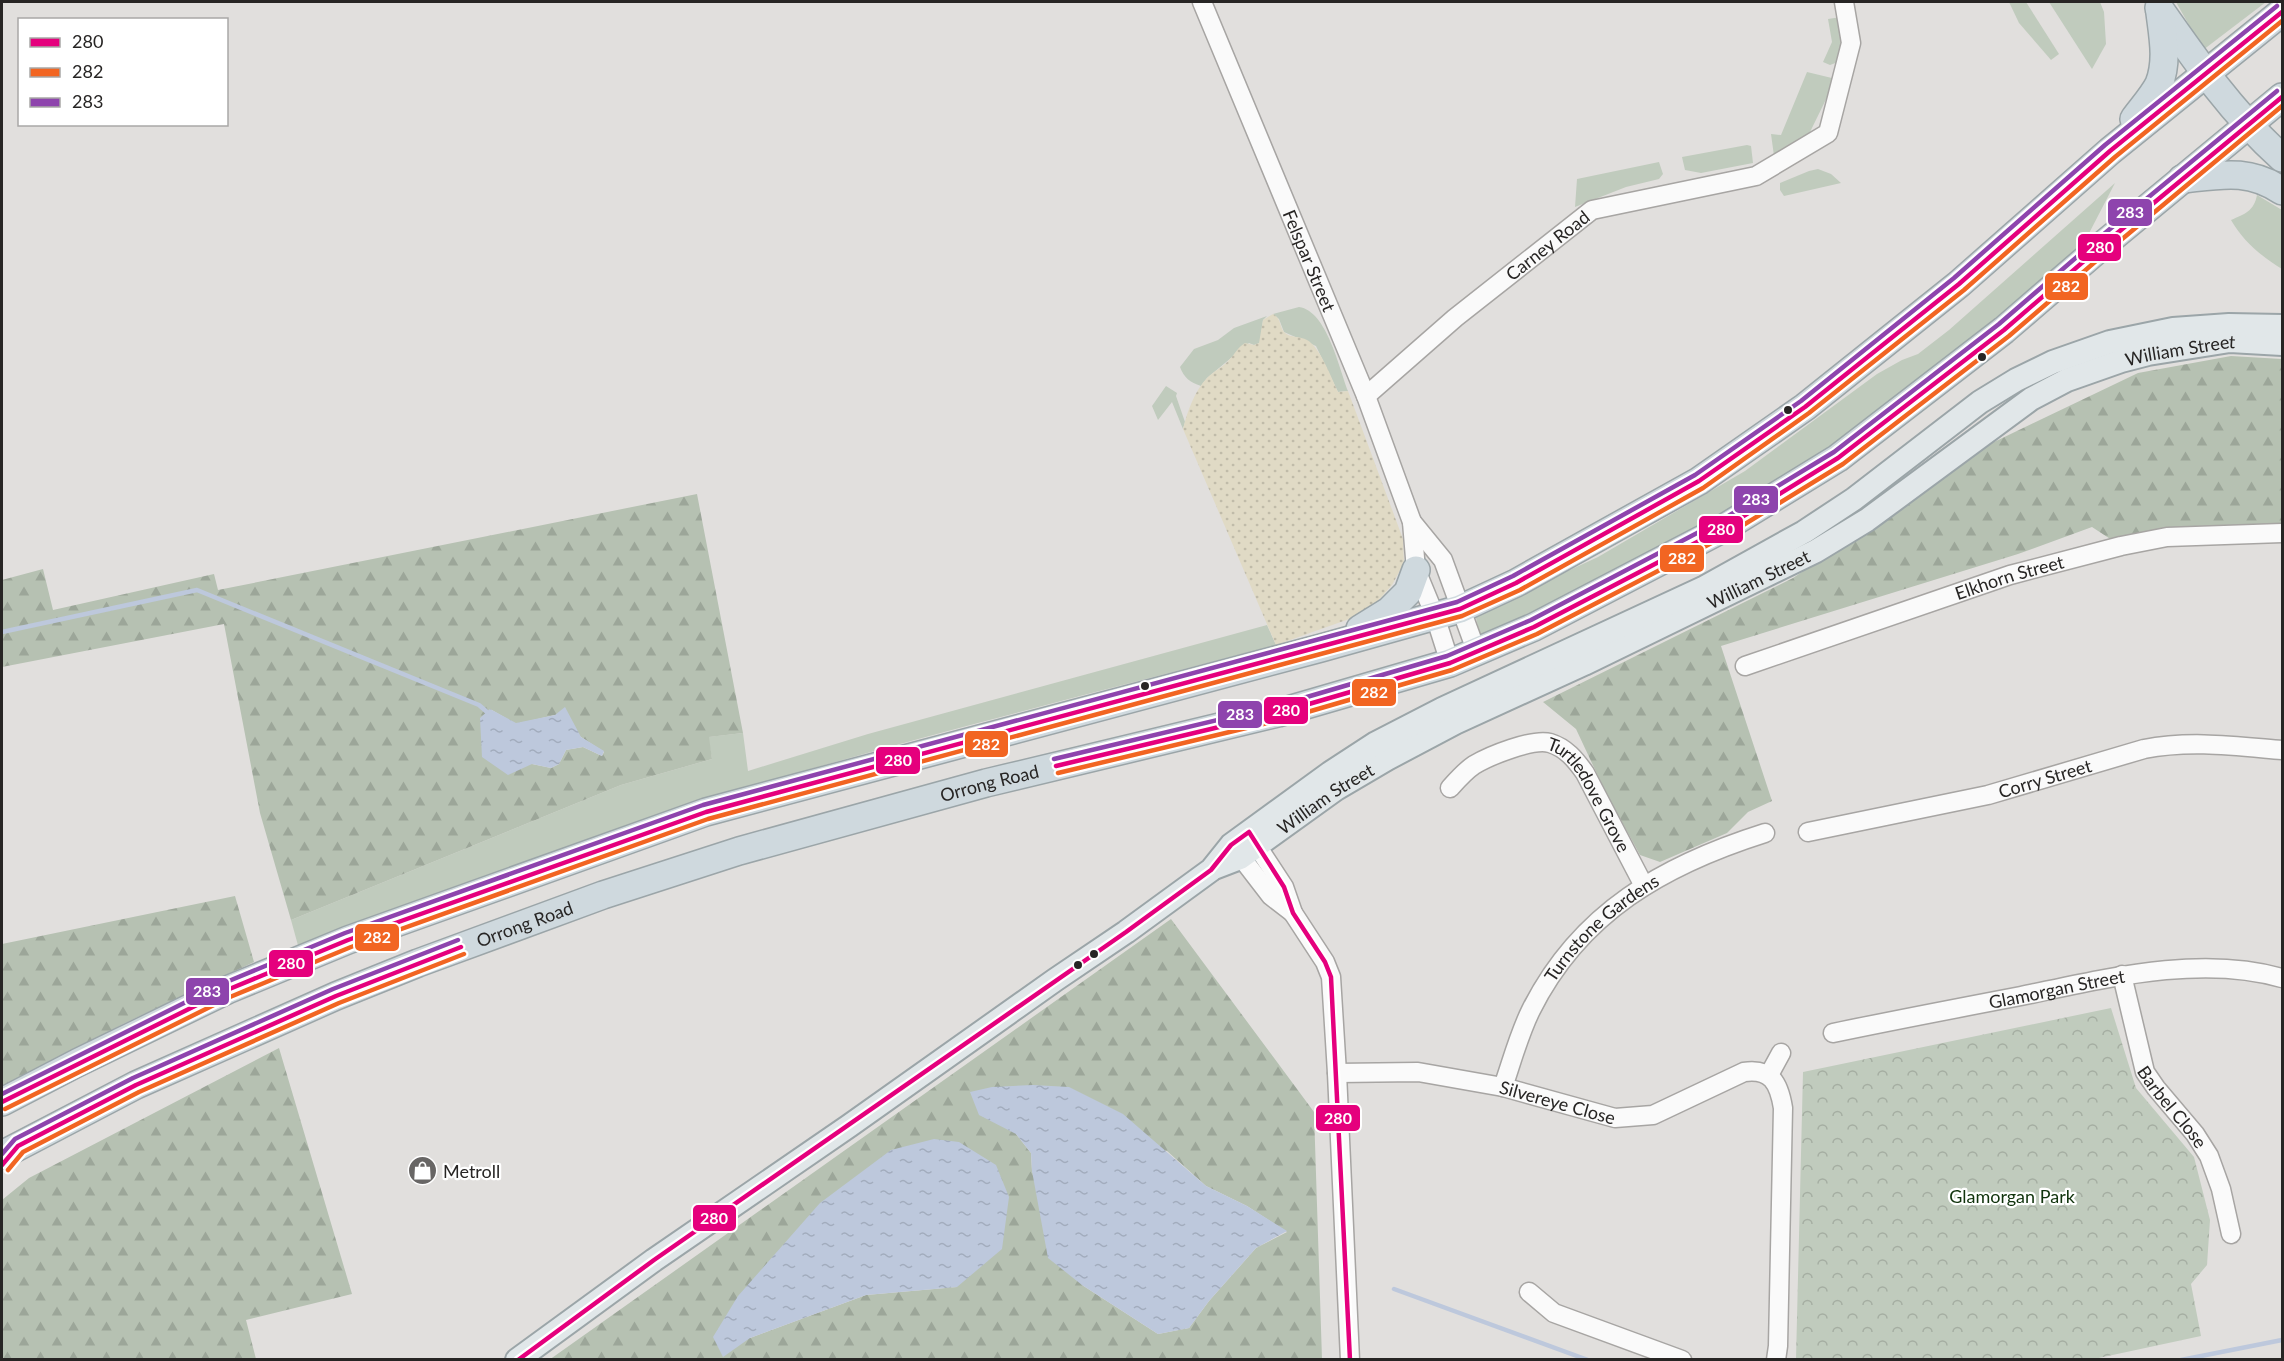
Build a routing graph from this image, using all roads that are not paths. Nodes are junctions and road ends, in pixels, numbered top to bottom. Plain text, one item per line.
1 (1202, 2) edge
2 (1844, 2) edge
3 (2157, 5) edge
4 (2283, 12) edge
5 (2205, 73) junction
6 (2283, 97) edge
7 (2248, 125) junction
8 (2110, 152) junction
9 (2283, 158) edge
10 (2182, 179) junction
11 (2283, 191) edge
12 (2283, 327) edge
13 (2283, 344) edge
14 (1366, 396) junction
15 (1412, 522) junction
16 (2283, 533) edge
17 (1416, 570) junction
18 (1448, 612) junction
19 (1321, 648) junction
20 (1477, 653) junction
21 (1450, 663) junction
22 (1745, 666) dead end
23 (2283, 750) edge
24 (1450, 788) dead end
25 (1808, 832) dead end
26 (1765, 833) dead end
27 (1245, 845) junction
28 (1644, 886) junction
29 (2122, 975) junction
30 (2283, 978) edge
31 (1833, 1033) dead end
32 (1781, 1053) dead end
33 (1337, 1073) junction
34 (1769, 1075) junction
35 (1503, 1087) junction
36 (2, 1102) edge
37 (7, 1155) edge
38 (2231, 1234) dead end
39 (1529, 1292) dead end
40 (517, 1359) edge
41 (1350, 1359) edge
42 (1682, 1359) edge
43 (1776, 1359) edge

1 - 14 street, Felspar Street
2 - 14 street, Carney Road
3 - 5 highway
3 - 8 highway
4 - 5 highway
5 - 7 highway
5 - 8 highway
6 - 7 highway, Orrong Road
7 - 9 highway
7 - 10 highway, Orrong Road
8 - 18 highway
10 - 11 highway
10 - 20 highway, Orrong Road
12 - 27 main road, William Street
13 - 27 main road, William Street
14 - 15 street, Felspar Street
15 - 17 street, Felspar Street
15 - 18 street, Felspar Street
16 - 22 street, Elkhorn Street
17 - 18 street, Felspar Street
17 - 19 highway
18 - 19 highway
18 - 20 street, Felspar Street
18 - 21 street, Felspar Street
19 - 36 highway
20 - 21 highway, Orrong Road
21 - 37 highway, Orrong Road
23 - 25 street, Corry Street
24 - 28 street, Turtledove Grove
26 - 28 street, Turnstone Gardens
27 - 33 street
27 - 40 main road
28 - 35 street, Turnstone Gardens
29 - 30 street, Glamorgan Street
29 - 31 street, Glamorgan Street
29 - 38 street, Barbel Close
32 - 34 street
33 - 35 street, Silvereye Close
33 - 41 street
34 - 35 street, Silvereye Close
34 - 43 street
39 - 42 street

